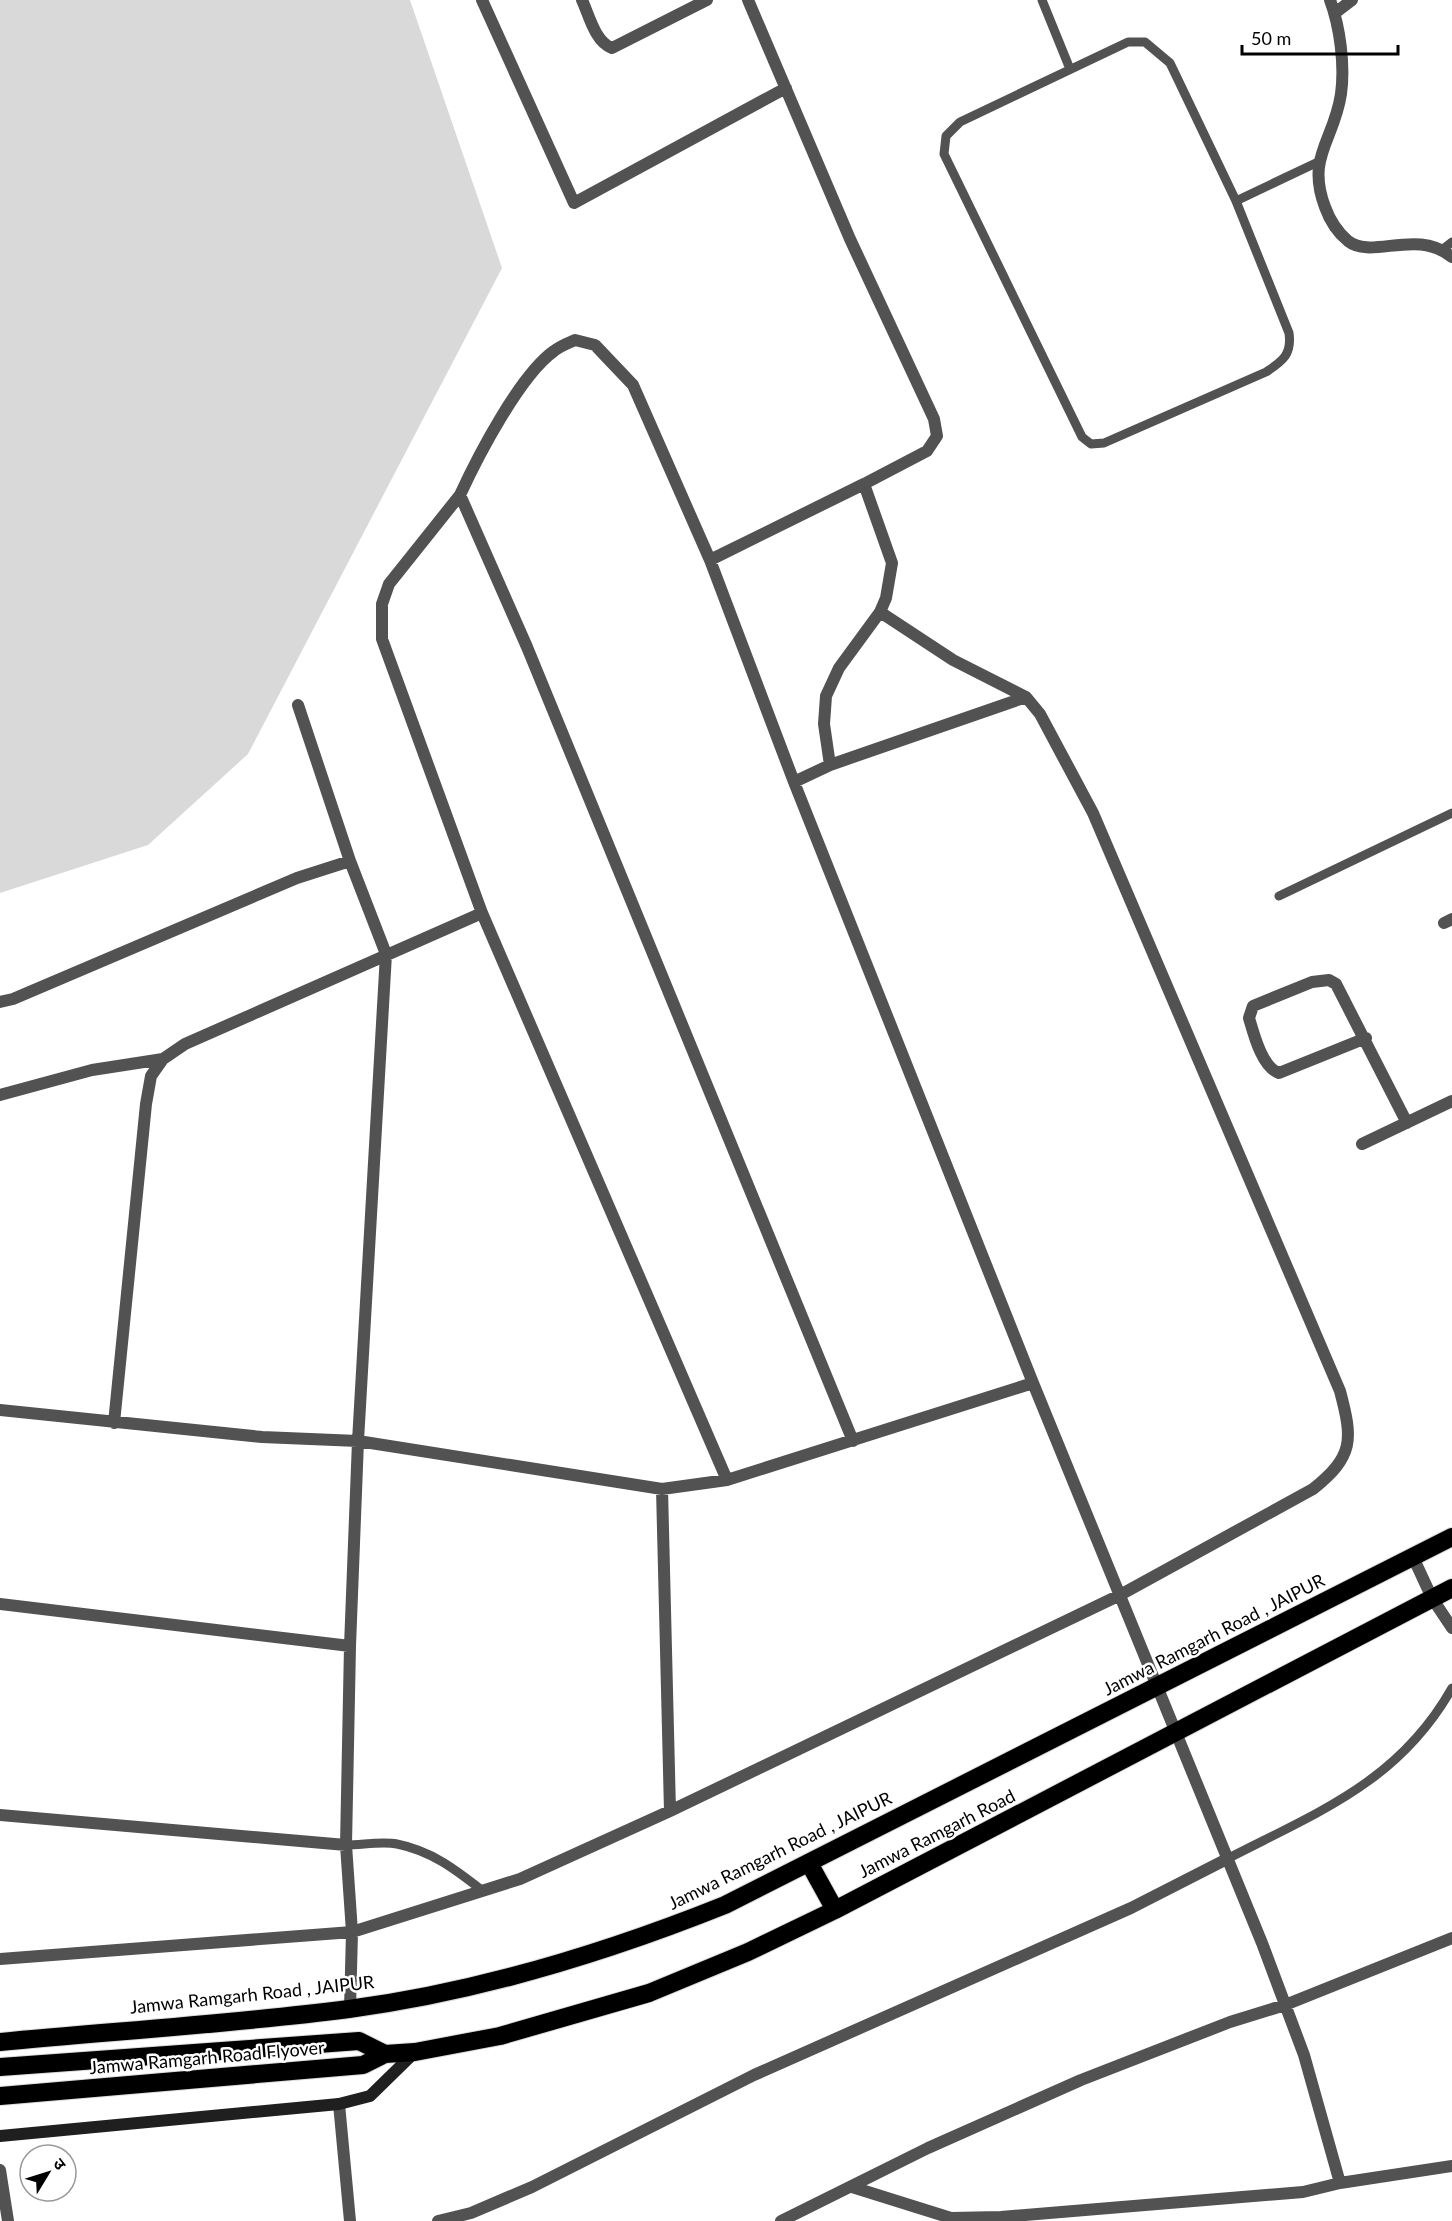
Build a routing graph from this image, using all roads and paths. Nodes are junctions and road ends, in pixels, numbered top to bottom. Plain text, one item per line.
1 (482, 0) edge
2 (582, 0) edge
3 (706, 0) edge
4 (748, 0) edge
5 (1042, 0) edge
6 (1330, 0) edge
7 (1352, 0) edge
8 (1335, 13) junction
9 (1070, 69) junction
10 (786, 88) junction
11 (1318, 162) junction
12 (1236, 201) junction
13 (1449, 249) edge
14 (864, 484) junction
15 (460, 495) junction
16 (710, 560) junction
17 (880, 612) junction
18 (1026, 697) junction
19 (298, 705) dead end
20 (830, 765) junction
21 (794, 782) junction
22 (1452, 813) edge
23 (350, 861) junction
24 (1279, 896) dead end
25 (482, 913) junction
26 (386, 954) junction
27 (0, 1002) edge
28 (1365, 1038) junction
29 (163, 1059) junction
30 (0, 1095) edge
31 (1452, 1101) edge
32 (1407, 1122) junction
33 (1362, 1143) dead end
34 (1033, 1383) junction
35 (0, 1410) edge
36 (114, 1423) junction
37 (358, 1441) junction
38 (853, 1441) junction
39 (727, 1480) junction
40 (662, 1489) junction
41 (1452, 1537) edge
42 (1413, 1557) junction
43 (1452, 1588) edge
44 (1120, 1595) junction
45 (1432, 1598) junction
46 (0, 1604) edge
47 (1452, 1628) edge
48 (350, 1646) junction
49 (1156, 1688) junction
50 (1452, 1688) edge
51 (1177, 1733) junction
52 (670, 1811) junction
53 (0, 1815) edge
54 (346, 1845) junction
55 (1227, 1859) junction
56 (808, 1863) junction
57 (483, 1891) junction
58 (835, 1910) junction
59 (352, 1932) junction
60 (1452, 1938) edge
61 (0, 1959) edge
62 (1285, 2005) junction
63 (350, 2009) junction
64 (0, 2042) edge
65 (415, 2052) junction
66 (385, 2054) junction
67 (0, 2067) edge
68 (0, 2097) edge
69 (339, 2104) junction
70 (0, 2136) edge
71 (1452, 2166) edge
72 (0, 2170) edge
73 (1341, 2183) junction
74 (852, 2187) junction
75 (8, 2221) edge
76 (350, 2221) edge
77 (438, 2221) edge
78 (781, 2221) edge

1 - 10 street
2 - 3 street
4 - 10 street
5 - 9 lane
6 - 8 street
7 - 8 street
8 - 11 street
9 - 12 lane
9 - 12 lane
10 - 14 street
11 - 12 lane
11 - 13 street
14 - 16 street
14 - 17 street
15 - 16 street
15 - 25 street
15 - 38 street
16 - 21 street
17 - 18 street
17 - 20 street
18 - 20 street
18 - 44 street
19 - 23 street
20 - 21 street
21 - 34 street
22 - 24 lane
23 - 26 street
23 - 27 street
25 - 26 street
25 - 39 street
26 - 29 street
26 - 37 street
28 - 28 street
28 - 32 street
29 - 30 street
29 - 36 street
31 - 32 street
32 - 33 street
34 - 38 street
34 - 44 street
35 - 36 street
36 - 37 street
37 - 40 street
37 - 48 street
38 - 39 street
39 - 40 street
40 - 52 street
41 - 42 highway, Jamwa Ramgarh Road , JAIPUR
42 - 45 street
42 - 49 highway, Jamwa Ramgarh Road , JAIPUR
43 - 45 highway, Jamwa Ramgarh Road
44 - 49 street
44 - 52 street
45 - 47 street
45 - 51 highway, Jamwa Ramgarh Road
46 - 48 street
48 - 54 street
49 - 51 street
49 - 56 highway, Jamwa Ramgarh Road , JAIPUR
50 - 55 lane
51 - 55 street
51 - 58 highway, Jamwa Ramgarh Road
52 - 57 street
53 - 54 street
54 - 57 lane
54 - 59 street
55 - 62 street
55 - 77 street
56 - 58 highway
56 - 63 highway, Jamwa Ramgarh Road , JAIPUR
57 - 59 street
58 - 65 highway, Jamwa Ramgarh Road
59 - 61 street
59 - 63 street
60 - 62 street
62 - 73 street
62 - 74 street
63 - 64 highway, Jamwa Ramgarh Road , JAIPUR
65 - 66 highway, Jamwa Ramgarh Road Flyover
65 - 69 main road
66 - 67 highway
66 - 68 highway, Jamwa Ramgarh Road Flyover
69 - 70 main road
69 - 76 street
71 - 73 street
72 - 75 street
73 - 74 street
74 - 78 street

